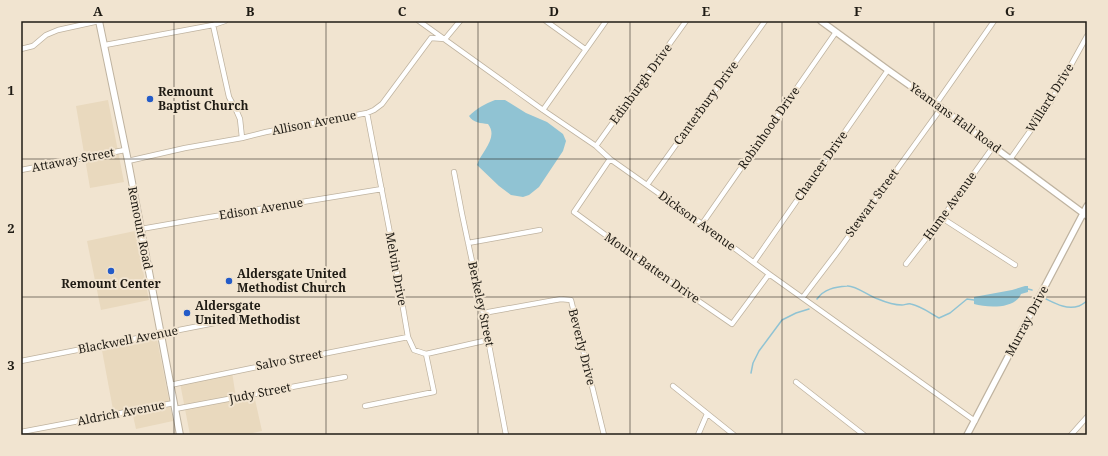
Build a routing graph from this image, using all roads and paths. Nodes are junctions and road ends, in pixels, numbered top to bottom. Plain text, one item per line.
1 (99, 21) edge
2 (225, 21) edge
3 (419, 21) edge
4 (460, 21) edge
5 (546, 21) edge
6 (606, 21) edge
7 (686, 21) edge
8 (765, 21) edge
9 (822, 21) edge
10 (994, 21) edge
11 (213, 25) junction
12 (836, 32) junction
13 (1087, 36) edge
14 (445, 40) junction
15 (105, 45) junction
16 (21, 49) edge
17 (585, 49) junction
18 (888, 70) junction
19 (936, 104) junction
20 (942, 108) junction
21 (543, 110) junction
22 (367, 113) junction
23 (242, 138) junction
24 (596, 146) junction
25 (994, 147) junction
26 (125, 150) junction
27 (1011, 158) junction
28 (610, 159) junction
29 (128, 161) junction
30 (21, 170) edge
31 (454, 172) dead end
32 (647, 185) junction
33 (382, 190) junction
34 (1087, 206) edge
35 (1085, 215) edge
36 (942, 218) junction
37 (702, 224) junction
38 (140, 229) junction
39 (540, 230) dead end
40 (468, 243) junction
41 (754, 262) junction
42 (906, 264) dead end
43 (1015, 265) dead end
44 (769, 274) junction
45 (803, 297) junction
46 (483, 313) junction
47 (235, 319) dead end
48 (160, 333) junction
49 (408, 337) junction
50 (488, 340) junction
51 (426, 354) junction
52 (21, 360) edge
53 (345, 377) dead end
54 (796, 382) dead end
55 (170, 385) junction
56 (673, 386) dead end
57 (174, 406) junction
58 (365, 406) dead end
59 (707, 414) junction
60 (1087, 417) edge
61 (975, 421) junction
62 (21, 432) edge
63 (180, 435) edge
64 (506, 435) edge
65 (604, 435) edge
66 (698, 435) edge
67 (734, 435) edge
68 (864, 435) edge
69 (967, 435) edge
70 (1071, 435) edge

1 - 15 main road, Remount Road
1 - 16 street
2 - 11 street
3 - 14 street, Dickson Avenue
4 - 14 street
5 - 17 street
6 - 17 street
7 - 24 street, Edinburgh Drive
8 - 32 street, Canterbury Drive
9 - 12 street, Yeamans Hall Road
10 - 19 street
11 - 15 street
11 - 23 street
12 - 18 street, Yeamans Hall Road
12 - 37 street, Robinhood Drive
13 - 27 street, Willard Drive
14 - 21 street, Dickson Avenue
14 - 22 street, Allison Avenue
15 - 26 main road, Remount Road
17 - 21 street
18 - 19 street, Yeamans Hall Road
18 - 41 street, Chaucer Drive
19 - 20 street, Yeamans Hall Road
20 - 25 street, Yeamans Hall Road
20 - 45 street, Stewart Street
21 - 24 street, Dickson Avenue
22 - 23 street, Allison Avenue
22 - 33 street, Melvin Drive
23 - 29 street, Allison Avenue
24 - 28 street, Dickson Avenue
25 - 27 street, Yeamans Hall Road
25 - 36 street, Hume Avenue
26 - 29 main road, Remount Road
26 - 30 street, Attaway Street
27 - 35 street, Yeamans Hall Road
28 - 32 street, Dickson Avenue
28 - 44 street, Mount Batten Drive
29 - 38 main road, Remount Road
31 - 40 street, Berkeley Street
32 - 37 street, Dickson Avenue
33 - 38 street, Edison Avenue
33 - 49 street, Melvin Drive
34 - 35 street, Murray Drive
35 - 61 street, Murray Drive
36 - 42 street, Hume Avenue
36 - 43 street
37 - 41 street, Dickson Avenue
38 - 48 main road, Remount Road
39 - 40 street
40 - 46 street, Berkeley Street
41 - 44 street, Dickson Avenue
44 - 45 street, Dickson Avenue
45 - 61 street, Dickson Avenue
46 - 50 street, Berkeley Street
46 - 65 street, Beverly Drive
47 - 48 street, Blackwell Avenue
48 - 52 street, Blackwell Avenue
48 - 55 main road, Remount Road
49 - 51 street, Melvin Drive
49 - 55 street, Salvo Street
50 - 51 street
50 - 64 street, Berkeley Street
51 - 58 street
53 - 57 street, Judy Street
54 - 68 street
55 - 57 main road, Remount Road
56 - 59 street
57 - 62 street, Aldrich Avenue
57 - 63 main road, Remount Road
59 - 66 street
59 - 67 street
60 - 70 street
61 - 69 street, Murray Drive

